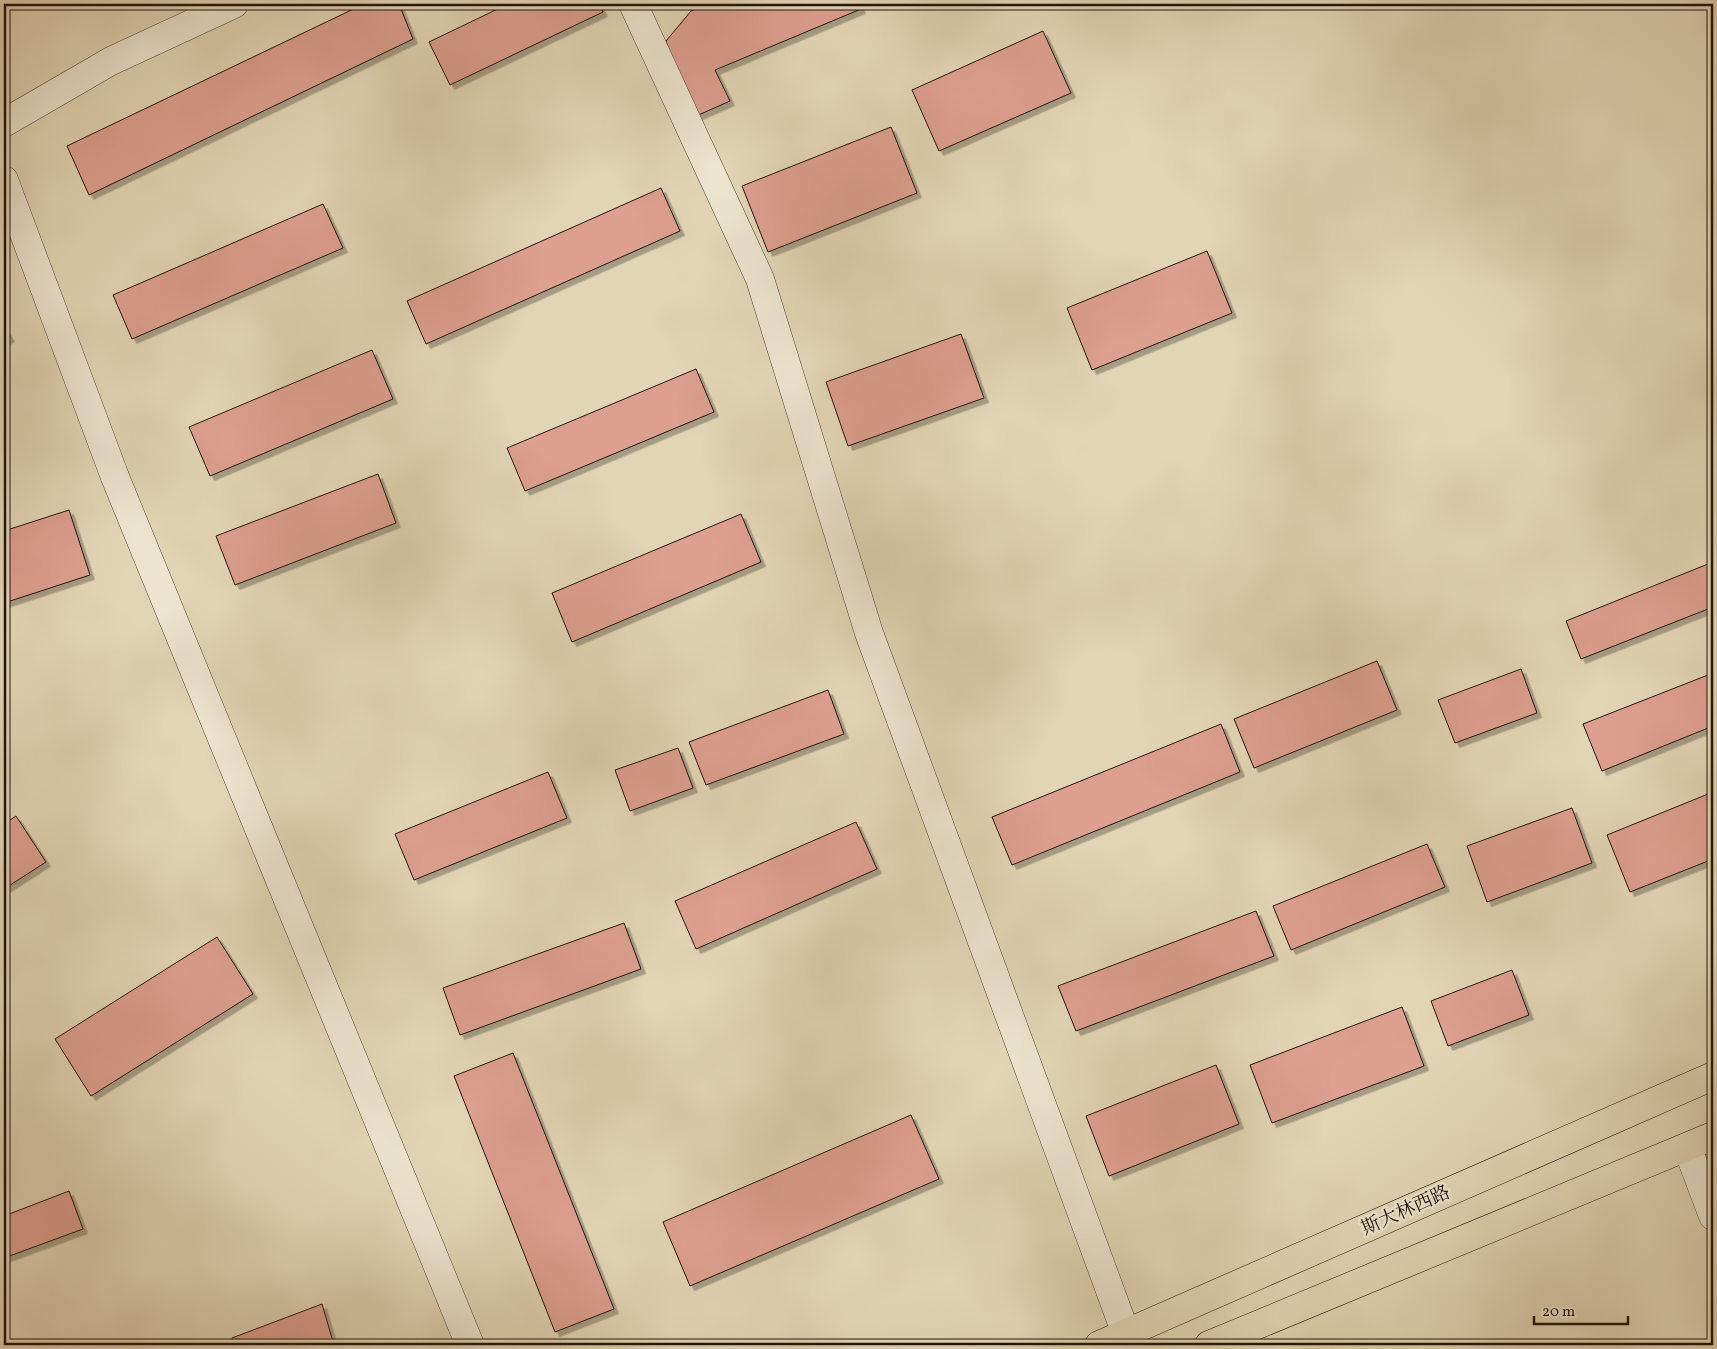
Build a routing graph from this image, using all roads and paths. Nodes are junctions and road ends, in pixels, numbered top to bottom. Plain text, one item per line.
1 (234, 4) edge
2 (633, 4) edge
3 (4, 123) edge
4 (4, 180) edge
5 (1713, 1076) edge
6 (1713, 1136) edge
7 (1687, 1147) junction
8 (1713, 1216) edge
9 (1126, 1334) junction
10 (470, 1345) edge
11 (1099, 1345) edge
12 (1209, 1345) edge

1 - 3 street
2 - 9 street
4 - 10 street
5 - 9 main road, 斯大林西路
6 - 7 main road
7 - 8 street
7 - 12 main road
9 - 11 main road, 斯大林西路

